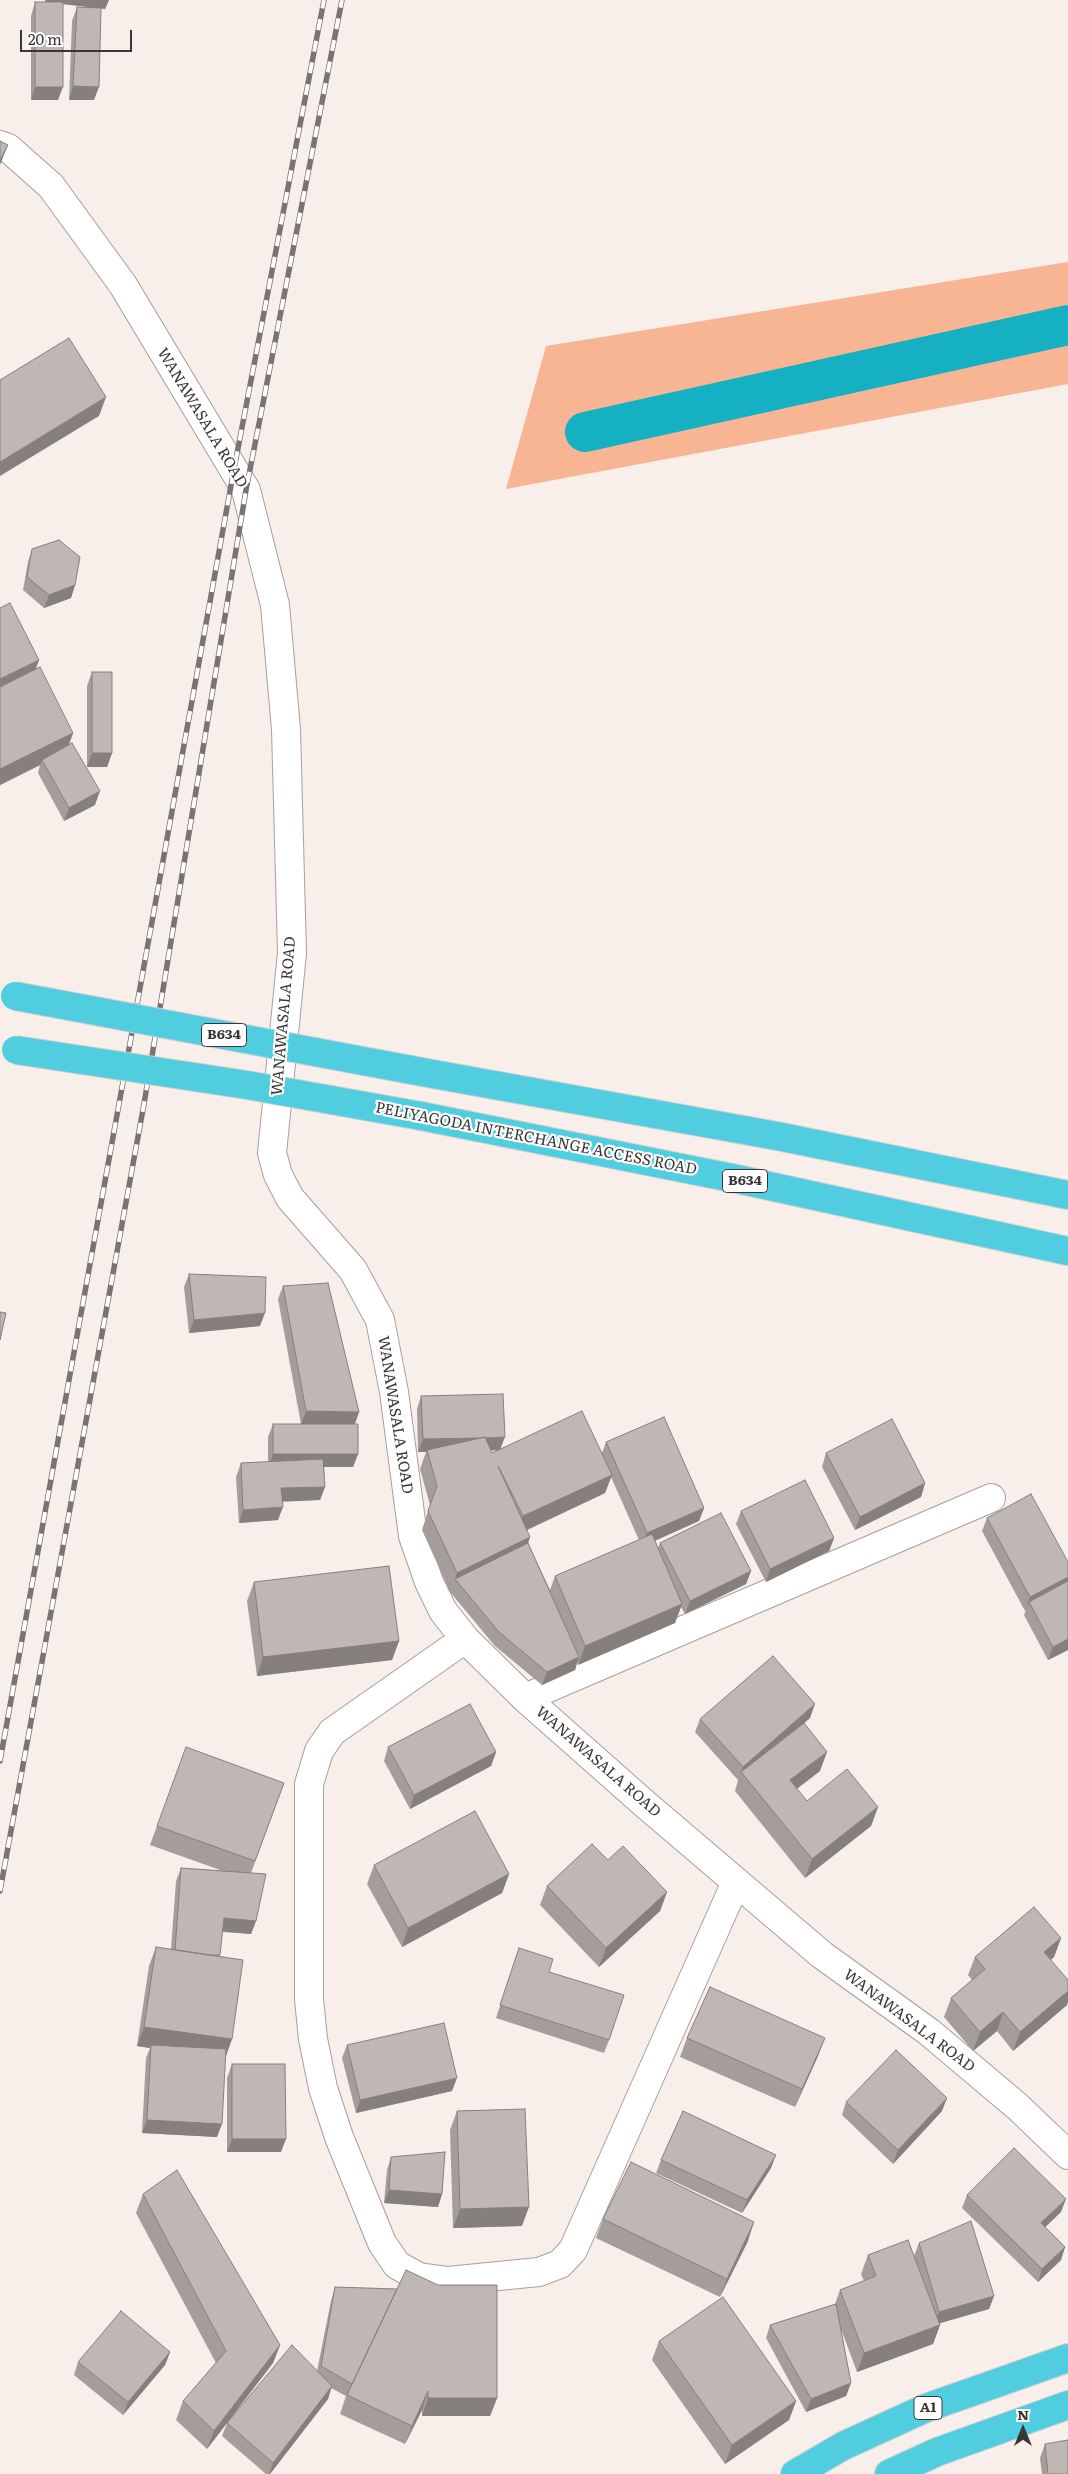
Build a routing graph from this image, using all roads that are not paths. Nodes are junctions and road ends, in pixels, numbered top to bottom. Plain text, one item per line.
1 (0, 144) edge
2 (8, 995) edge
3 (8, 1049) edge
4 (1068, 1194) edge
5 (1068, 1251) edge
6 (991, 1498) dead end
7 (465, 1639) junction
8 (525, 1698) junction
9 (736, 1882) junction
10 (1068, 2156) edge
11 (1068, 2358) edge
12 (1068, 2405) edge
13 (795, 2474) edge
14 (889, 2474) edge

1 - 7 street, WANAWASALA ROAD
2 - 4 highway, B634, bridge
3 - 5 highway, PELIYAGODA INTERCHANGE ACCESS ROAD / B634, bridge
6 - 8 street
7 - 8 street, WANAWASALA ROAD
7 - 9 street
8 - 9 street, WANAWASALA ROAD
9 - 10 street, WANAWASALA ROAD
11 - 13 highway, A1
12 - 14 highway

